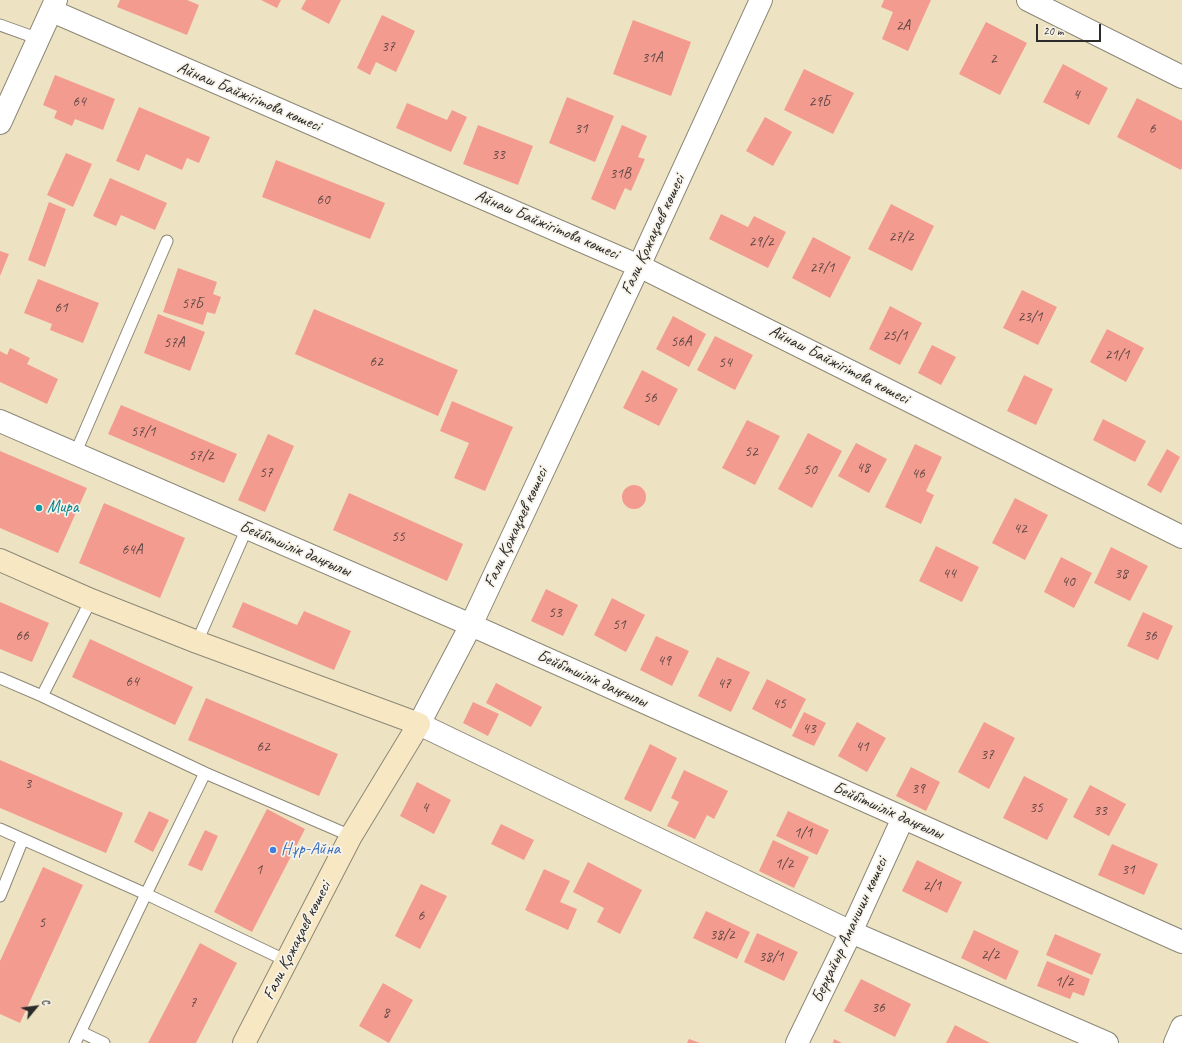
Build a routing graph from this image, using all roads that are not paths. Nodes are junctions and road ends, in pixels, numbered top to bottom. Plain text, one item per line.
1 (761, 0) edge
2 (1028, 0) edge
3 (54, 5) edge
4 (0, 25) edge
5 (39, 39) junction
6 (1182, 77) edge
7 (0, 124) edge
8 (167, 241) dead end
9 (639, 266) junction
10 (0, 421) edge
11 (74, 454) junction
12 (247, 528) junction
13 (1182, 537) edge
14 (0, 560) edge
15 (91, 600) junction
16 (471, 625) junction
17 (197, 642) junction
18 (0, 678) edge
19 (42, 696) junction
20 (419, 724) junction
21 (205, 772) junction
22 (903, 818) junction
23 (0, 828) edge
24 (351, 836) junction
25 (23, 839) junction
26 (146, 894) junction
27 (0, 896) edge
28 (851, 932) junction
29 (1182, 942) edge
30 (287, 961) junction
31 (1182, 1027) edge
32 (81, 1032) junction
33 (75, 1043) edge
34 (104, 1043) edge
35 (244, 1043) edge
36 (797, 1043) edge
37 (1107, 1043) edge
38 (1175, 1043) edge

1 - 9 street, Ғали Қожақаев көшесі
2 - 6 street
3 - 5 street, Айнаш Байжігітова көшесі
3 - 9 street, Айнаш Байжігітова көшесі
4 - 5 lane
5 - 7 street, Айнаш Байжігітова көшесі
8 - 11 lane
9 - 13 street, Айнаш Байжігітова көшесі
9 - 16 street, Ғали Қожақаев көшесі
10 - 11 street, Бейбітшілік даңғылы
11 - 12 street, Бейбітшілік даңғылы
12 - 16 street, Бейбітшілік даңғылы
12 - 17 lane
14 - 15 street
15 - 17 street
15 - 19 lane
16 - 20 street, Ғали Қожақаев көшесі
16 - 22 street, Бейбітшілік даңғылы
17 - 20 street
18 - 19 lane
19 - 21 lane
20 - 24 street, Ғали Қожақаев көшесі
20 - 28 street
21 - 24 lane
21 - 26 lane
22 - 28 street, Берқайыр Аманшин көшесі
22 - 29 street, Бейбітшілік даңғылы
23 - 25 lane
24 - 30 street, Ғали Қожақаев көшесі
25 - 26 lane
25 - 27 lane
26 - 30 lane
26 - 32 lane
28 - 36 street, Берқайыр Аманшин көшесі
28 - 37 street
30 - 35 street, Ғали Қожақаев көшесі
31 - 38 street
32 - 33 lane
32 - 34 lane

